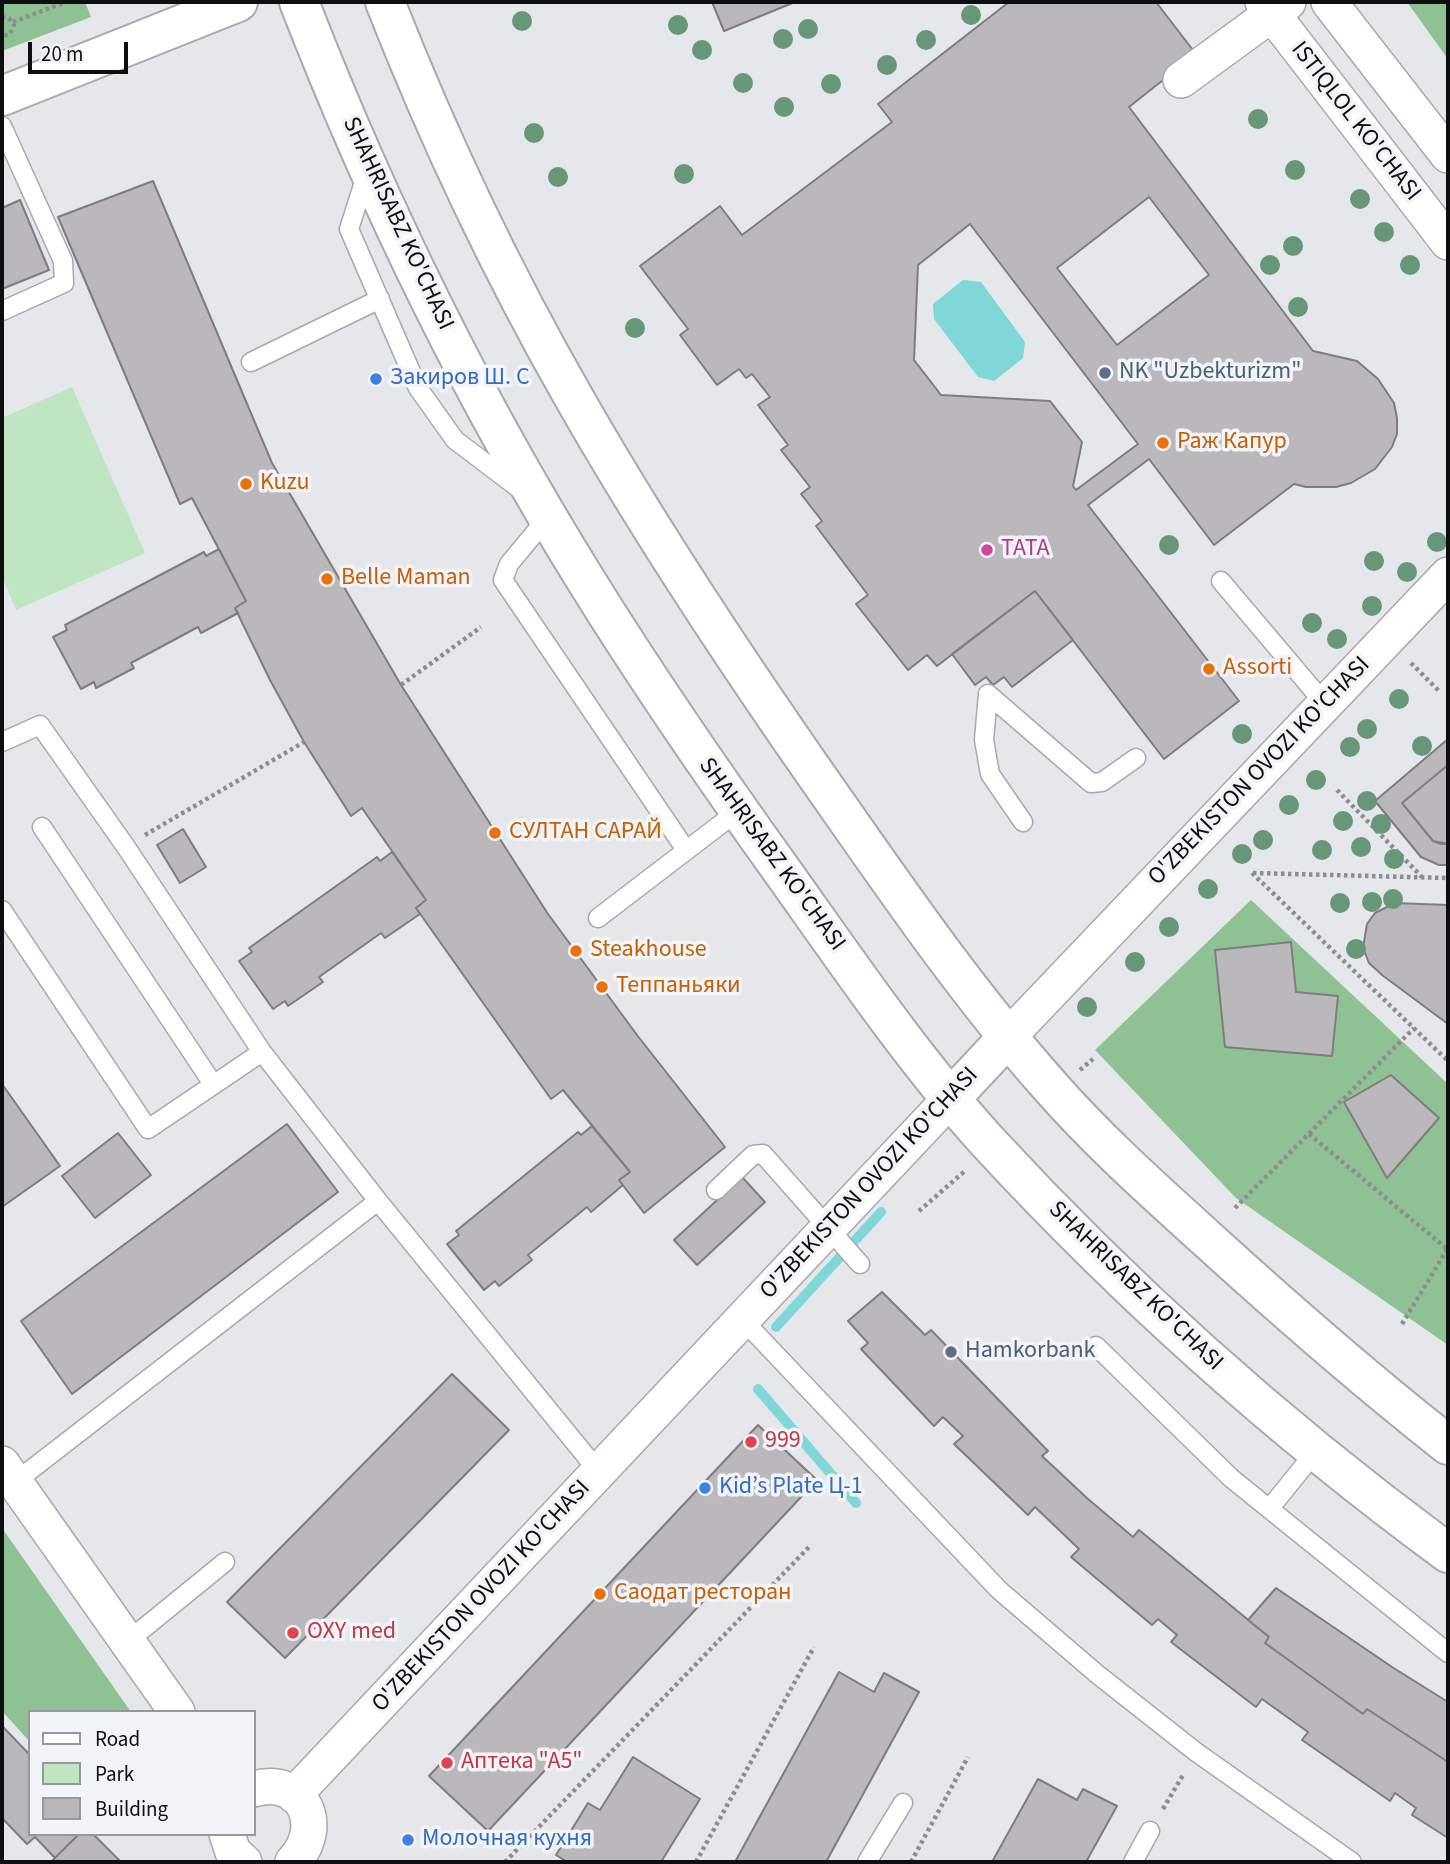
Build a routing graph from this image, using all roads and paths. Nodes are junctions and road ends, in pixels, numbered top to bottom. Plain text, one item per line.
1 (66, 2) edge
2 (238, 2) edge
3 (299, 2) edge
4 (385, 2) edge
5 (1329, 2) edge
6 (1274, 6) edge
7 (2, 17) edge
8 (13, 22) junction
9 (2, 36) edge
10 (1181, 80) dead end
11 (2, 96) edge
12 (2, 126) edge
13 (1448, 155) edge
14 (369, 167) junction
15 (1448, 242) edge
16 (380, 299) junction
17 (2, 311) edge
18 (251, 362) dead end
19 (545, 512) junction
20 (1448, 575) edge
21 (1221, 581) dead end
22 (481, 627) dead end
23 (1387, 639) junction
24 (401, 685) dead end
25 (1440, 692) dead end
26 (1325, 704) junction
27 (2, 742) edge
28 (304, 742) dead end
29 (1136, 758) dead end
30 (1337, 790) dead end
31 (738, 811) junction
32 (1023, 822) dead end
33 (42, 827) dead end
34 (126, 847) junction
35 (686, 850) junction
36 (1422, 877) junction
37 (1448, 878) edge
38 (2, 910) edge
39 (598, 918) dead end
40 (1414, 1028) junction
41 (1007, 1038) junction
42 (262, 1052) junction
43 (1448, 1061) edge
44 (213, 1084) junction
45 (951, 1098) junction
46 (1309, 1134) junction
47 (993, 1146) junction
48 (716, 1190) dead end
49 (378, 1201) junction
50 (1235, 1208) dead end
51 (919, 1211) dead end
52 (829, 1228) junction
53 (1448, 1248) edge
54 (860, 1264) dead end
55 (742, 1319) junction
56 (1402, 1324) dead end
57 (1096, 1346) dead end
58 (1448, 1445) edge
59 (1316, 1451) junction
60 (599, 1472) junction
61 (8, 1473) edge
62 (1269, 1508) junction
63 (810, 1546) dead end
64 (1448, 1553) edge
65 (225, 1562) dead end
66 (128, 1641) junction
67 (814, 1647) dead end
68 (1448, 1653) edge
69 (176, 1710) edge
70 (1196, 1752) junction
71 (968, 1757) dead end
72 (256, 1789) edge
73 (295, 1795) junction
74 (903, 1803) dead end
75 (1150, 1831) joint
76 (228, 1836) edge
77 (305, 1859) edge
78 (243, 1862) edge
79 (505, 1862) edge
80 (696, 1862) edge
81 (867, 1862) edge
82 (911, 1862) edge
83 (1133, 1862) edge
84 (1352, 1862) edge

1 - 8 path
2 - 11 main road
3 - 14 main road, SHAHRISABZ KO'CHASI
4 - 41 main road
5 - 13 street
6 - 10 street
6 - 15 street, ISTIQLOL KO'CHASI
7 - 8 path
8 - 9 path
12 - 17 lane
14 - 16 lane
14 - 19 main road, SHAHRISABZ KO'CHASI
16 - 18 lane
16 - 19 lane
19 - 31 main road, SHAHRISABZ KO'CHASI
19 - 35 lane
20 - 23 street, O'ZBEKISTON OVOZI KO'CHASI
21 - 26 lane
22 - 24 path
23 - 25 path
23 - 26 street, O'ZBEKISTON OVOZI KO'CHASI
26 - 41 street, O'ZBEKISTON OVOZI KO'CHASI
27 - 34 lane
28 - 34 path
29 - 32 lane
30 - 36 path
31 - 35 lane
31 - 45 main road, SHAHRISABZ KO'CHASI
33 - 44 lane
34 - 42 lane
35 - 39 lane
36 - 37 path
36 - 40 path
38 - 44 lane
40 - 43 path
40 - 46 path
41 - 45 main road, O'ZBEKISTON OVOZI KO'CHASI
41 - 58 main road
42 - 44 lane
42 - 49 lane
45 - 47 main road, SHAHRISABZ KO'CHASI
45 - 52 street, O'ZBEKISTON OVOZI KO'CHASI
46 - 50 path
46 - 53 path
47 - 51 path
47 - 59 main road, SHAHRISABZ KO'CHASI
48 - 52 lane
49 - 60 lane
49 - 61 lane
52 - 54 lane
52 - 55 street, O'ZBEKISTON OVOZI KO'CHASI
53 - 56 path
55 - 60 street, O'ZBEKISTON OVOZI KO'CHASI
55 - 70 lane
57 - 62 lane
59 - 62 lane
59 - 64 main road, SHAHRISABZ KO'CHASI
60 - 73 street, O'ZBEKISTON OVOZI KO'CHASI
61 - 66 street
62 - 68 lane
63 - 79 path
65 - 66 lane
66 - 69 street
67 - 80 path
70 - 75 path
70 - 84 lane
71 - 82 path
72 - 73 street
73 - 77 street
74 - 81 lane
75 - 83 lane
76 - 78 street

